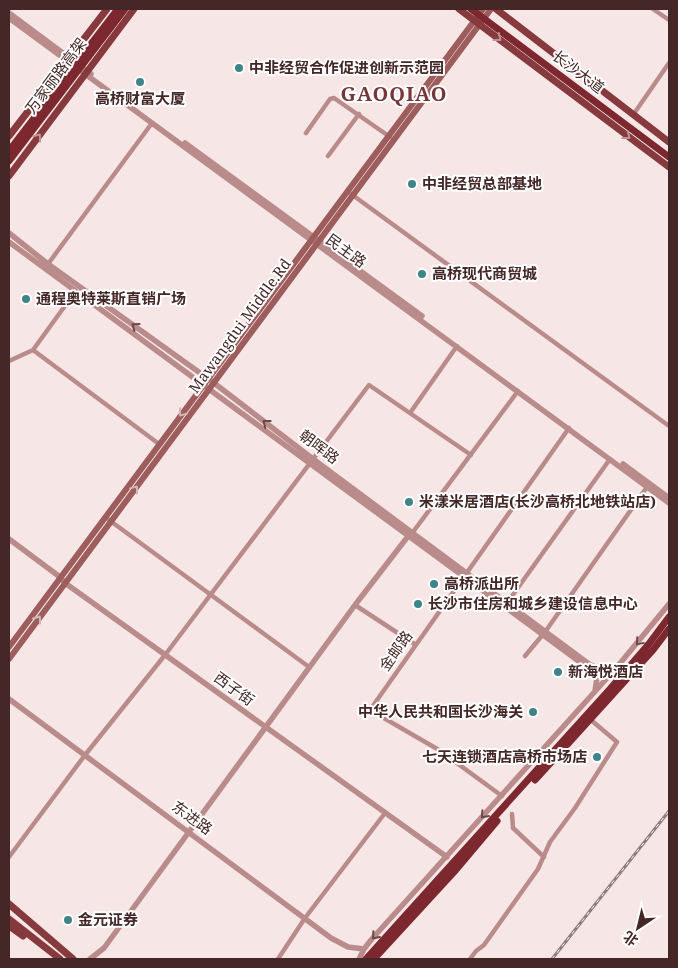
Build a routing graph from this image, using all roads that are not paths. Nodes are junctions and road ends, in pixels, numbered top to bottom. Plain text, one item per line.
1 (107, 9) edge
2 (118, 9) edge
3 (125, 9) edge
4 (134, 9) edge
5 (459, 9) edge
6 (471, 9) edge
7 (478, 9) edge
8 (483, 9) edge
9 (491, 9) edge
10 (496, 9) edge
11 (653, 9) edge
12 (9, 13) edge
13 (9, 18) edge
14 (669, 20) edge
15 (477, 22) junction
16 (68, 59) junction
17 (669, 63) edge
18 (86, 72) junction
19 (359, 114) junction
20 (634, 115) junction
21 (152, 123) junction
22 (306, 133) dead end
23 (9, 136) edge
24 (390, 138) junction
25 (669, 142) edge
26 (9, 152) edge
27 (669, 152) edge
28 (328, 156) dead end
29 (669, 157) edge
30 (9, 161) edge
31 (669, 167) edge
32 (9, 176) edge
33 (350, 193) junction
34 (9, 233) edge
35 (315, 240) junction
36 (9, 242) edge
37 (48, 264) junction
38 (76, 292) junction
39 (457, 346) junction
40 (33, 350) junction
41 (9, 361) edge
42 (205, 382) junction
43 (214, 383) junction
44 (209, 390) junction
45 (518, 391) junction
46 (410, 413) junction
47 (669, 426) edge
48 (569, 428) junction
49 (159, 444) junction
50 (471, 455) junction
51 (610, 459) junction
52 (311, 461) junction
53 (647, 487) junction
54 (669, 498) edge
55 (669, 503) edge
56 (108, 519) junction
57 (410, 534) junction
58 (9, 539) edge
59 (466, 575) junction
60 (62, 580) junction
61 (210, 594) junction
62 (507, 604) junction
63 (669, 604) edge
64 (356, 605) junction
65 (669, 617) edge
66 (669, 629) edge
67 (543, 633) junction
68 (416, 645) junction
69 (9, 646) edge
70 (165, 655) junction
71 (525, 656) dead end
72 (9, 659) edge
73 (309, 667) junction
74 (617, 667) junction
75 (595, 691) junction
76 (9, 699) edge
77 (590, 720) junction
78 (265, 727) junction
79 (85, 755) junction
80 (502, 796) junction
81 (386, 813) junction
82 (512, 814) dead end
83 (188, 831) junction
84 (447, 857) junction
85 (544, 857) junction
86 (9, 858) edge
87 (9, 904) edge
88 (9, 911) edge
89 (305, 918) junction
90 (9, 919) edge
91 (9, 926) edge
92 (387, 942) junction
93 (364, 949) junction
94 (71, 958) edge
95 (59, 959) edge
96 (90, 959) edge
97 (278, 959) edge
98 (359, 959) edge
99 (365, 959) edge
100 (376, 959) edge
101 (470, 959) edge

1 - 16 main road
2 - 26 highway, 万家丽路高架, bridge
3 - 30 highway, 万家丽路高架, bridge
4 - 18 main road
5 - 15 main road
6 - 29 highway, 长沙大道, bridge
7 - 27 highway, 长沙大道
8 - 15 main road, Mawangdui Middle.Rd
9 - 15 main road, Mawangdui Middle.Rd
10 - 20 main road
11 - 14 street
12 - 16 street, 民主路
13 - 16 street, 民主路
15 - 24 main road, Mawangdui Middle.Rd
15 -> 31 main road
16 - 18 street, 民主路
16 - 23 main road
17 - 20 street
18 - 21 street, 民主路
32 -> 18 main road
18 - 35 street, 民主路
19 - 22 street
19 - 24 street
19 - 28 street
20 - 25 main road
21 - 35 street, 民主路
21 - 37 street
24 - 33 main road, Mawangdui Middle.Rd
33 - 35 main road, Mawangdui Middle.Rd
33 - 47 street
34 - 37 street, 朝晖路
35 - 39 street, 民主路
35 - 42 main road, Mawangdui Middle.Rd
35 - 43 main road, Mawangdui Middle.Rd
35 - 54 street, 民主路
36 - 38 street, 朝晖路
42 -> 37 street, 朝晖路
38 - 40 street
38 - 42 street, 朝晖路
39 - 45 street, 民主路
39 - 46 street
40 - 41 street
40 - 49 street
42 - 43 street, 朝晖路
42 - 44 street, 朝晖路
42 -> 49 main road, Mawangdui Middle.Rd
43 - 44 main road, Mawangdui Middle.Rd
52 -> 43 street, 朝晖路
44 - 52 street, 朝晖路
56 -> 44 main road, Mawangdui Middle.Rd
45 - 48 street, 民主路
45 - 50 street
46 - 50 street
46 - 52 street
48 - 51 street, 民主路
48 - 59 street, 金邮路
49 - 56 main road, Mawangdui Middle.Rd
50 - 57 street
51 - 53 street, 民主路
51 - 62 street
52 - 57 street, 朝晖路
52 - 61 street
53 - 55 street, 民主路
53 - 67 street
56 - 60 main road, Mawangdui Middle.Rd
56 - 61 street
57 - 59 street, 朝晖路
57 - 64 street
58 - 60 street, 西子街
59 - 62 street, 朝晖路
59 - 67 street, 朝晖路
59 - 68 street, 金邮路
60 - 69 main road, Mawangdui Middle.Rd
60 - 70 street, 西子街
72 -> 60 main road, Mawangdui Middle.Rd
61 - 70 street
61 - 73 street
62 - 67 street, 朝晖路
63 -> 74 street
64 - 68 street
64 - 73 street
65 - 92 highway
66 - 77 highway
67 - 71 street
67 - 74 street, 朝晖路
67 - 75 street, 朝晖路
68 - 80 street, 金邮路
70 - 78 street, 西子街
70 - 79 street
73 - 78 street
74 - 75 street
75 - 80 street
76 - 79 street, 东进路
77 - 85 street
77 - 92 highway
78 - 81 street, 西子街
78 - 83 street
79 - 83 street, 东进路
79 - 86 street
80 -> 84 street
81 - 84 street, 西子街
81 - 89 street
82 - 85 street
83 - 89 street, 东进路
83 - 96 street
84 -> 93 street
85 - 101 street
87 - 94 main road
88 - 94 main road
89 - 93 street, 东进路
89 - 97 street
90 - 95 main road
91 - 95 main road
92 - 99 highway
92 - 100 highway
93 - 98 street

